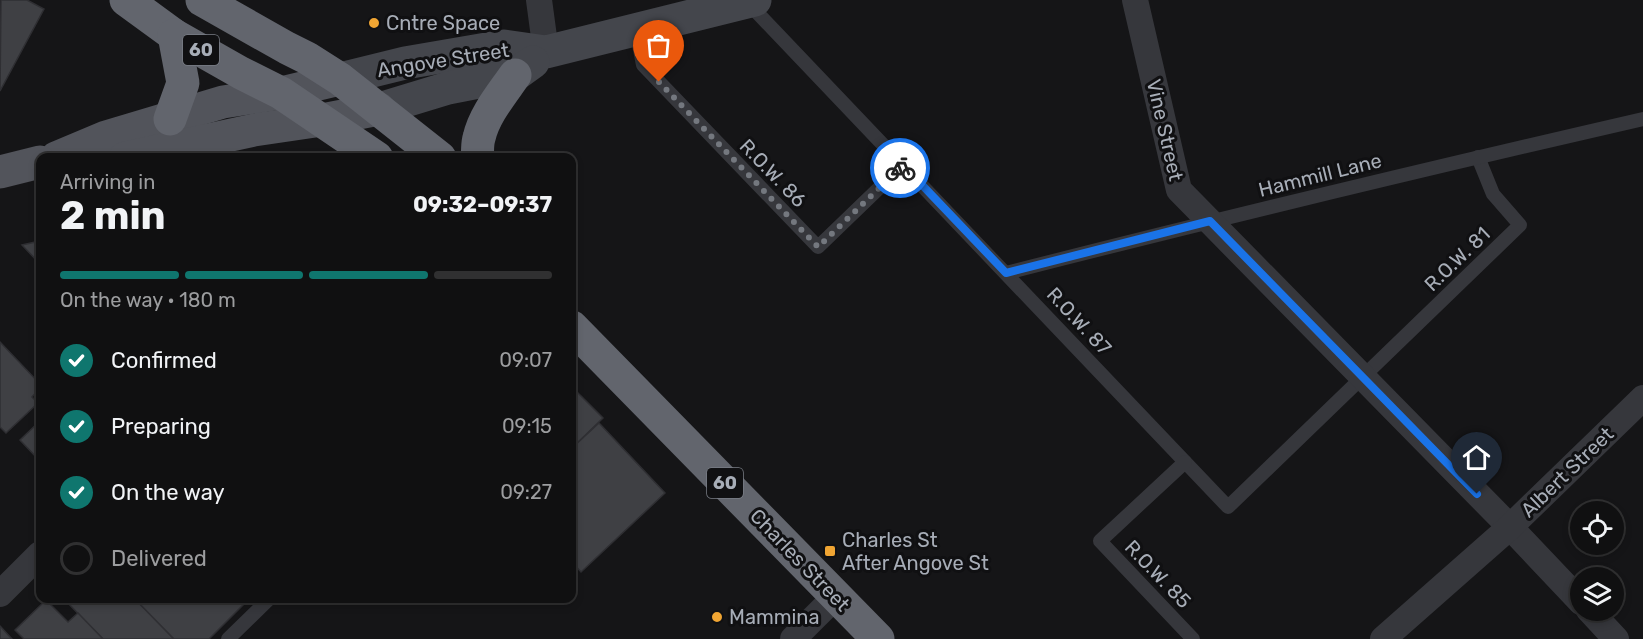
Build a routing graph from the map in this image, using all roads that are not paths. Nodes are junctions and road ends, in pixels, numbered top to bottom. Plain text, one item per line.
1 (126, 0) edge
2 (202, 0) edge
3 (539, 0) edge
4 (1135, 0) edge
5 (751, 1) edge
6 (636, 30) junction
7 (174, 35) junction
8 (546, 52) junction
9 (515, 75) junction
10 (340, 79) junction
11 (281, 93) junction
12 (379, 109) junction
13 (170, 119) junction
14 (1643, 119) edge
15 (322, 120) junction
16 (68, 153) edge
17 (148, 153) edge
18 (370, 153) edge
19 (434, 153) edge
20 (478, 153) edge
21 (1478, 157) junction
22 (36, 163) edge
23 (903, 165) junction
24 (0, 172) edge
25 (1210, 221) junction
26 (1006, 273) junction
27 (576, 331) edge
28 (1363, 377) junction
29 (1643, 399) edge
30 (1185, 462) junction
31 (1510, 527) junction
32 (36, 558) edge
33 (1570, 590) edge
34 (0, 594) edge
35 (836, 596) junction
36 (265, 603) edge
37 (1599, 621) edge
38 (228, 639) edge
39 (793, 639) edge
40 (878, 639) edge
41 (1193, 639) edge
42 (1383, 639) edge
43 (1616, 639) edge

1 - 7 highway, 60
2 - 10 highway, 60
3 - 8 street
4 - 25 street, Vine Street
5 - 6 main road, Angove Street
5 - 23 lane, R.O.W. 87
6 - 8 main road, Angove Street
6 - 23 lane, R.O.W. 86
7 - 11 highway, 60
7 - 13 highway
8 - 9 main road, Angove Street
8 - 10 main road, Angove Street
9 - 12 main road, Angove Street
9 - 20 highway
10 - 11 main road
10 - 12 highway, 60
11 - 13 main road
11 - 15 highway, 60
12 - 15 main road
12 - 19 highway, 60
13 - 16 main road
14 - 21 lane, Hammill Lane
15 - 17 main road
15 - 18 highway, 60
21 - 25 lane, Hammill Lane
21 - 28 lane, R.O.W. 81
22 - 24 main road
23 - 26 lane, R.O.W. 87
25 - 26 lane, Hammill Lane
25 - 28 street, Vine Street
26 - 30 lane, R.O.W. 87
27 - 35 highway, Charles Street / 60
28 - 30 lane, R.O.W. 87
28 - 31 street, Vine Street
29 - 31 street, Albert Street
30 - 41 lane, R.O.W. 85
31 - 33 street, Vine Street
31 - 42 street, Albert Street
32 - 34 street
35 - 39 street
35 - 40 highway, Charles Street / 60
36 - 38 lane
37 - 43 street

